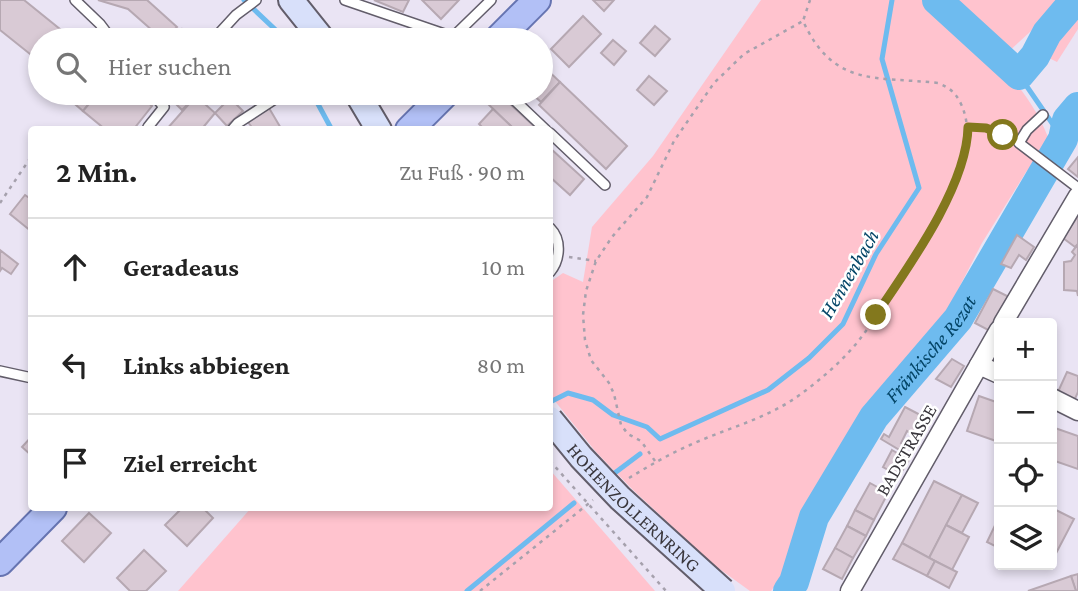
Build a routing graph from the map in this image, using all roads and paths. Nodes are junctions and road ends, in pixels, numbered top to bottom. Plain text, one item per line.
1 (75, 0) edge
2 (256, 0) edge
3 (345, 0) edge
4 (491, 0) edge
5 (537, 0) edge
6 (810, 0) edge
7 (295, 1) edge
8 (803, 21) junction
9 (103, 28) edge
10 (224, 28) edge
11 (314, 28) edge
12 (427, 28) edge
13 (462, 28) edge
14 (509, 28) edge
15 (162, 105) edge
16 (265, 105) edge
17 (364, 105) edge
18 (434, 105) edge
19 (520, 105) edge
20 (1043, 115) dead end
21 (149, 126) edge
22 (235, 126) edge
23 (377, 126) edge
24 (414, 126) edge
25 (543, 126) edge
26 (968, 127) junction
27 (553, 136) edge
28 (1019, 143) junction
29 (28, 161) edge
30 (605, 185) dead end
31 (1078, 188) edge
32 (1078, 196) edge
33 (0, 203) edge
34 (553, 231) edge
35 (559, 255) junction
36 (596, 261) junction
37 (553, 266) edge
38 (1006, 318) edge
39 (994, 339) edge
40 (979, 365) junction
41 (0, 371) edge
42 (994, 372) edge
43 (28, 377) edge
44 (1057, 400) edge
45 (1078, 411) edge
46 (553, 423) edge
47 (553, 464) edge
48 (588, 503) junction
49 (50, 511) edge
50 (0, 562) edge
51 (480, 591) edge
52 (666, 591) edge
53 (723, 591) edge
54 (850, 591) edge

1 - 9 lane
2 - 10 lane
3 - 12 lane
4 - 13 lane
5 - 14 main road
6 - 8 path
7 - 11 main road
8 - 26 path
8 - 36 path
15 - 21 lane
16 - 22 lane
17 - 23 main road
18 - 24 main road
19 - 25 lane
20 - 28 lane
26 - 28 path
26 - 36 path
27 - 30 lane
28 - 31 lane
29 - 33 path
32 - 38 street
34 - 35 lane
35 - 36 path
35 - 37 lane
39 - 40 street, BADSTRASSE
40 - 42 street
40 - 54 street, BADSTRASSE
41 - 43 lane
44 - 45 street
46 - 53 main road, HOHENZOLLERNRING, bridge
47 - 48 path
48 - 51 path
48 - 52 path
49 - 50 main road

